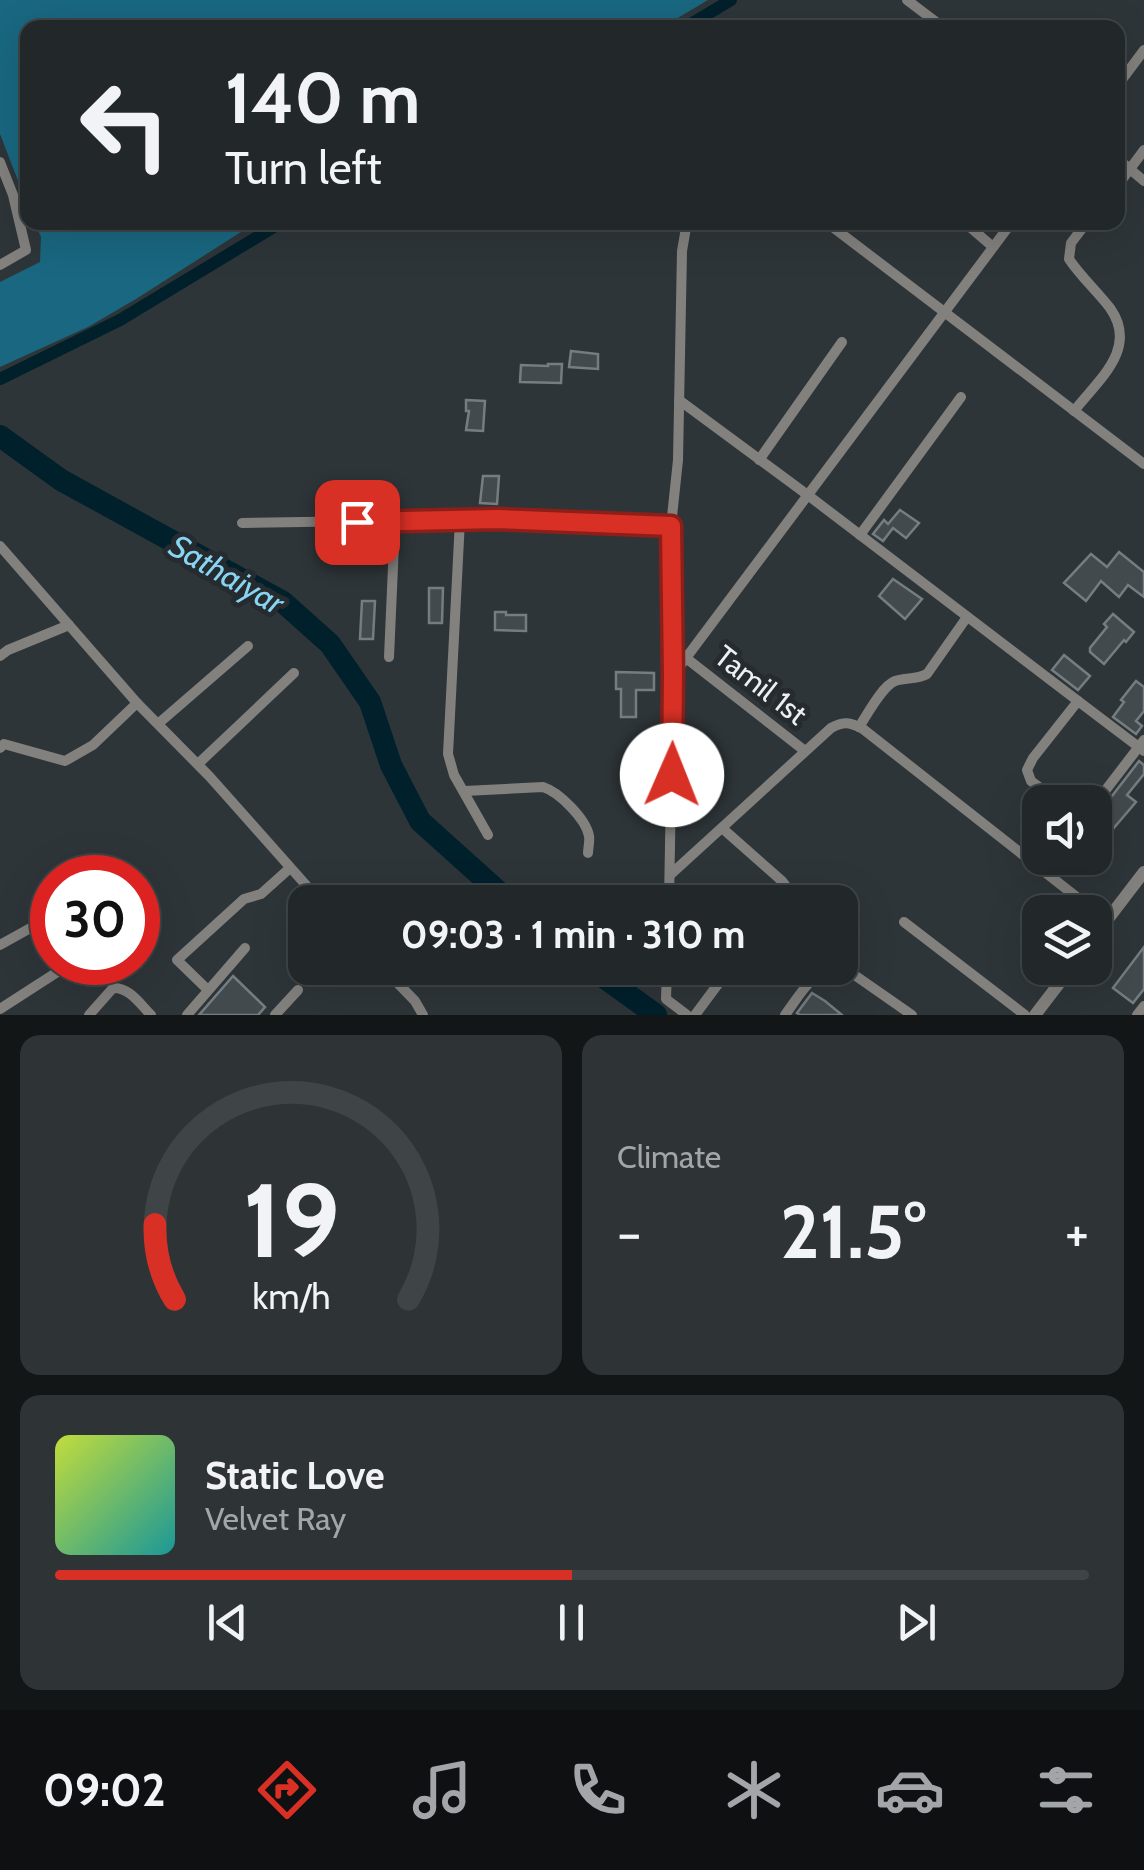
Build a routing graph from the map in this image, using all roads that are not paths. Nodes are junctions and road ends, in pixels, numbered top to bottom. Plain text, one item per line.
1 (907, 0) edge
2 (933, 20) edge
3 (1144, 50) edge
4 (1125, 75) edge
5 (1144, 150) edge
6 (0, 162) edge
7 (1125, 165) edge
8 (1130, 170) junction
9 (1125, 176) edge
10 (1144, 181) edge
11 (20, 225) edge
12 (21, 230) edge
13 (686, 230) edge
14 (836, 230) edge
15 (973, 230) edge
16 (1006, 230) edge
17 (1081, 230) edge
18 (993, 247) junction
19 (0, 265) edge
20 (943, 312) junction
21 (842, 342) dead end
22 (961, 397) dead end
23 (679, 400) junction
24 (1074, 411) junction
25 (759, 460) junction
26 (1144, 464) edge
27 (809, 496) junction
28 (460, 520) junction
29 (395, 521) junction
30 (242, 523) dead end
31 (671, 526) junction
32 (860, 535) junction
33 (0, 546) edge
34 (967, 617) junction
35 (69, 626) junction
36 (248, 646) dead end
37 (0, 656) edge
38 (389, 656) dead end
39 (686, 658) junction
40 (294, 673) dead end
41 (673, 675) junction
42 (1078, 701) junction
43 (138, 704) junction
44 (159, 723) junction
45 (859, 727) junction
46 (1, 745) edge
47 (1142, 746) edge
48 (806, 751) junction
49 (198, 764) junction
50 (1036, 785) edge
51 (1110, 785) edge
52 (465, 791) junction
53 (722, 828) junction
54 (488, 835) dead end
55 (588, 854) dead end
56 (1022, 854) edge
57 (290, 868) junction
58 (670, 875) junction
59 (1049, 875) edge
60 (1141, 881) edge
61 (306, 885) edge
62 (670, 885) edge
63 (785, 885) edge
64 (1074, 895) edge
65 (1112, 915) edge
66 (904, 922) dead end
67 (30, 928) edge
68 (0, 945) edge
69 (246, 948) dead end
70 (858, 978) edge
71 (38, 985) edge
72 (399, 985) edge
73 (666, 985) edge
74 (717, 985) edge
75 (807, 985) edge
76 (1058, 985) edge
77 (208, 990) junction
78 (298, 990) dead end
79 (1144, 1006) edge
80 (0, 1010) edge
81 (789, 1014) edge
82 (89, 1015) edge
83 (151, 1015) edge
84 (187, 1015) edge
85 (275, 1015) edge
86 (423, 1015) edge
87 (687, 1015) edge
88 (695, 1015) edge
89 (912, 1015) edge
90 (1025, 1015) edge
91 (1035, 1015) edge
92 (1137, 1015) edge

1 - 2 street
3 - 4 street
5 - 8 street
6 - 11 street
7 - 8 street
8 - 9 street
8 - 10 street
12 - 19 street
13 - 23 street
14 - 20 street
15 - 18 street
16 - 18 street
17 - 24 street
18 - 20 street
20 - 24 street
20 - 27 street
21 - 25 street
22 - 32 street
23 - 25 street
23 - 31 street
24 - 26 street
25 - 27 street
27 - 32 street
27 - 39 street
28 - 29 street
28 - 31 street
28 - 52 street
29 - 30 street
29 - 38 street
31 - 41 street
32 - 34 street
33 - 35 street
34 - 42 street
34 - 45 street
35 - 37 street
35 - 43 street
36 - 44 street
39 - 41 street
39 - 48 street, Tamil 1st
40 - 49 street
41 - 58 street
42 - 47 street
42 - 50 street
43 - 44 street
43 - 46 street
44 - 49 street
45 - 48 street
45 - 56 street
47 - 51 street
48 - 53 street
49 - 57 street
52 - 54 street
52 - 55 street
53 - 58 street
53 - 63 street
57 - 61 street
57 - 77 street
58 - 62 street
59 - 64 street
60 - 65 street
66 - 90 street
67 - 68 street
69 - 77 street
70 - 89 street
71 - 80 street
72 - 86 street
73 - 87 street
74 - 88 street
75 - 81 street
76 - 91 street
77 - 84 street
78 - 85 street
79 - 92 street
82 - 83 street

